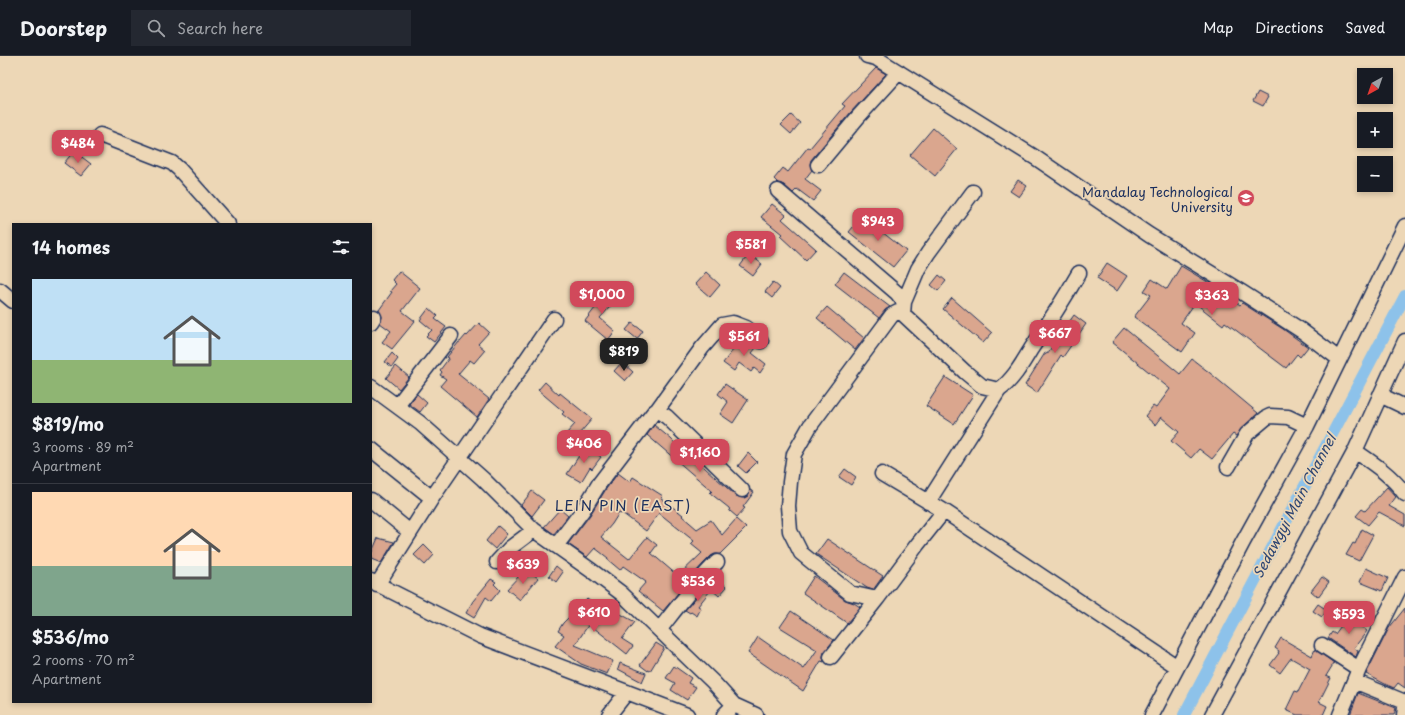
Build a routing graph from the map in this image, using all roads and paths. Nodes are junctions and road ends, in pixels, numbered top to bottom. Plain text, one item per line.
1 (867, 56) edge
2 (899, 72) junction
3 (100, 135) dead end
4 (818, 165) dead end
5 (778, 191) dead end
6 (973, 192) dead end
7 (227, 223) edge
8 (1405, 226) edge
9 (1079, 273) dead end
10 (0, 290) edge
11 (12, 300) edge
12 (903, 308) junction
13 (554, 319) dead end
14 (451, 336) dead end
15 (761, 342) dead end
16 (1405, 342) edge
17 (1339, 360) junction
18 (372, 388) edge
19 (999, 390) junction
20 (1380, 395) junction
21 (397, 406) junction
22 (1405, 407) edge
23 (658, 410) junction
24 (1307, 426) junction
25 (372, 449) edge
26 (1355, 451) junction
27 (459, 458) junction
28 (1228, 466) dead end
29 (882, 474) dead end
30 (742, 490) dead end
31 (1405, 494) edge
32 (432, 498) junction
33 (372, 501) edge
34 (928, 502) junction
35 (944, 512) junction
36 (534, 530) junction
37 (410, 532) junction
38 (556, 546) junction
39 (497, 562) dead end
40 (717, 562) dead end
41 (1405, 577) edge
42 (374, 583) edge
43 (877, 599) junction
44 (660, 630) junction
45 (1322, 645) dead end
46 (831, 657) dead end
47 (1176, 666) junction
48 (1357, 675) junction
49 (627, 692) junction
50 (1405, 702) edge
51 (1405, 707) edge
52 (729, 710) edge
53 (609, 715) edge
54 (687, 715) edge
55 (756, 715) edge
56 (1152, 715) edge
57 (1212, 715) edge
58 (1340, 715) edge
59 (1404, 715) edge

1 - 2 street
2 - 4 street
2 - 17 street
3 - 7 street
5 - 12 street
6 - 12 street
8 - 17 street
9 - 19 street
10 - 11 street
12 - 19 street
12 - 43 street
13 - 27 street
14 - 21 street
15 - 23 street
16 - 20 street
17 - 24 street
18 - 21 street
19 - 34 street
20 - 22 street
20 - 26 street
21 - 27 street
23 - 30 street
23 - 38 street
24 - 28 street
24 - 47 street
25 - 32 street
26 - 31 street
26 - 57 street
27 - 32 street
27 - 36 street
29 - 34 street
32 - 37 street
33 - 37 street
34 - 35 street
35 - 43 street
35 - 47 street
36 - 38 street
36 - 39 street
37 - 42 street
38 - 44 street
40 - 44 street
41 - 48 street
42 - 49 street
43 - 46 street
44 - 52 street
45 - 48 street
47 - 56 street
48 - 50 street
48 - 58 street
49 - 53 street
49 - 54 street
50 - 51 street
51 - 59 street
52 - 55 street

